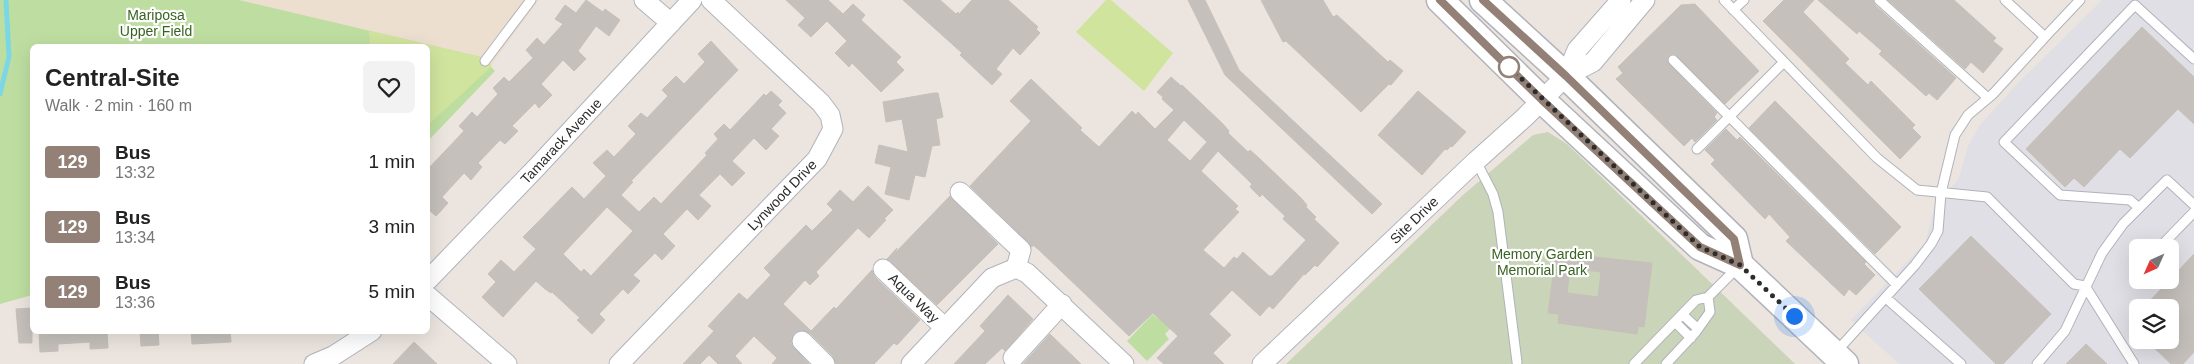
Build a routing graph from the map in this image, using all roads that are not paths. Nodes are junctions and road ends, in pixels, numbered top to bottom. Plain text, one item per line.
1 (531, 0) edge
2 (644, 0) edge
3 (692, 0) edge
4 (711, 0) edge
5 (1440, 0) edge
6 (1483, 0) edge
7 (1621, 0) edge
8 (1645, 0) edge
9 (1724, 0) edge
10 (1744, 0) edge
11 (1879, 0) edge
12 (2005, 0) edge
13 (2080, 0) edge
14 (1733, 10) junction
15 (671, 23) junction
16 (2045, 37) junction
17 (2194, 59) edge
18 (1673, 60) dead end
19 (485, 61) dead end
20 (1783, 63) junction
21 (1566, 76) junction
22 (1988, 98) junction
23 (1542, 100) junction
24 (1729, 117) junction
25 (1697, 149) dead end
26 (1476, 161) junction
27 (960, 192) dead end
28 (1941, 193) junction
29 (2194, 206) edge
30 (2139, 208) junction
31 (2194, 212) edge
32 (2168, 239) edge
33 (1740, 265) junction
34 (1016, 268) junction
35 (883, 269) dead end
36 (430, 278) edge
37 (1897, 285) junction
38 (2085, 286) junction
39 (1708, 297) junction
40 (430, 298) edge
41 (1886, 298) junction
42 (1062, 304) junction
43 (1682, 314) junction
44 (1675, 322) junction
45 (945, 328) junction
46 (1698, 329) junction
47 (367, 334) edge
48 (1691, 338) junction
49 (802, 341) dead end
50 (1013, 358) dead end
51 (1840, 359) edge
52 (1520, 363) edge
53 (314, 364) edge
54 (507, 364) edge
55 (619, 364) edge
56 (825, 364) edge
57 (911, 364) edge
58 (1124, 364) edge
59 (1262, 364) edge
60 (1634, 364) edge
61 (1666, 364) edge
62 (1961, 364) edge
63 (2037, 364) edge
64 (2134, 364) edge

1 - 19 lane
2 - 15 street
3 - 15 street, Tamarack Avenue
4 - 55 street, Lynwood Drive
5 - 23 main road
6 - 21 main road
7 - 21 street, Site Drive
8 - 21 street, Site Drive
9 - 14 lane
10 - 14 lane
11 - 22 lane
12 - 16 lane
13 - 16 lane
14 - 20 lane
15 - 36 street, Tamarack Avenue
16 - 22 lane
17 - 30 lane
18 - 24 lane
20 - 24 lane
20 - 28 lane
21 - 23 street, Site Drive
21 - 33 main road
22 - 28 lane
23 - 26 street, Site Drive
23 - 33 main road
24 - 25 lane
24 - 37 lane
26 - 52 lane
26 - 59 street, Site Drive
27 - 34 street
28 - 37 lane
28 - 38 lane
29 - 30 lane
30 - 38 lane
31 - 32 lane
33 - 39 lane
33 - 51 main road
34 - 42 street
34 - 45 street
35 - 45 street, Aqua Way
37 - 41 lane
38 - 63 lane
38 - 64 lane
39 - 43 lane
39 - 46 lane
40 - 54 street
41 - 51 lane
41 - 62 lane
42 - 50 street
42 - 58 street
43 - 44 lane
43 - 46 lane
44 - 48 lane
44 - 60 lane
45 - 57 street
46 - 48 lane
47 - 53 street
48 - 61 lane
49 - 56 street

